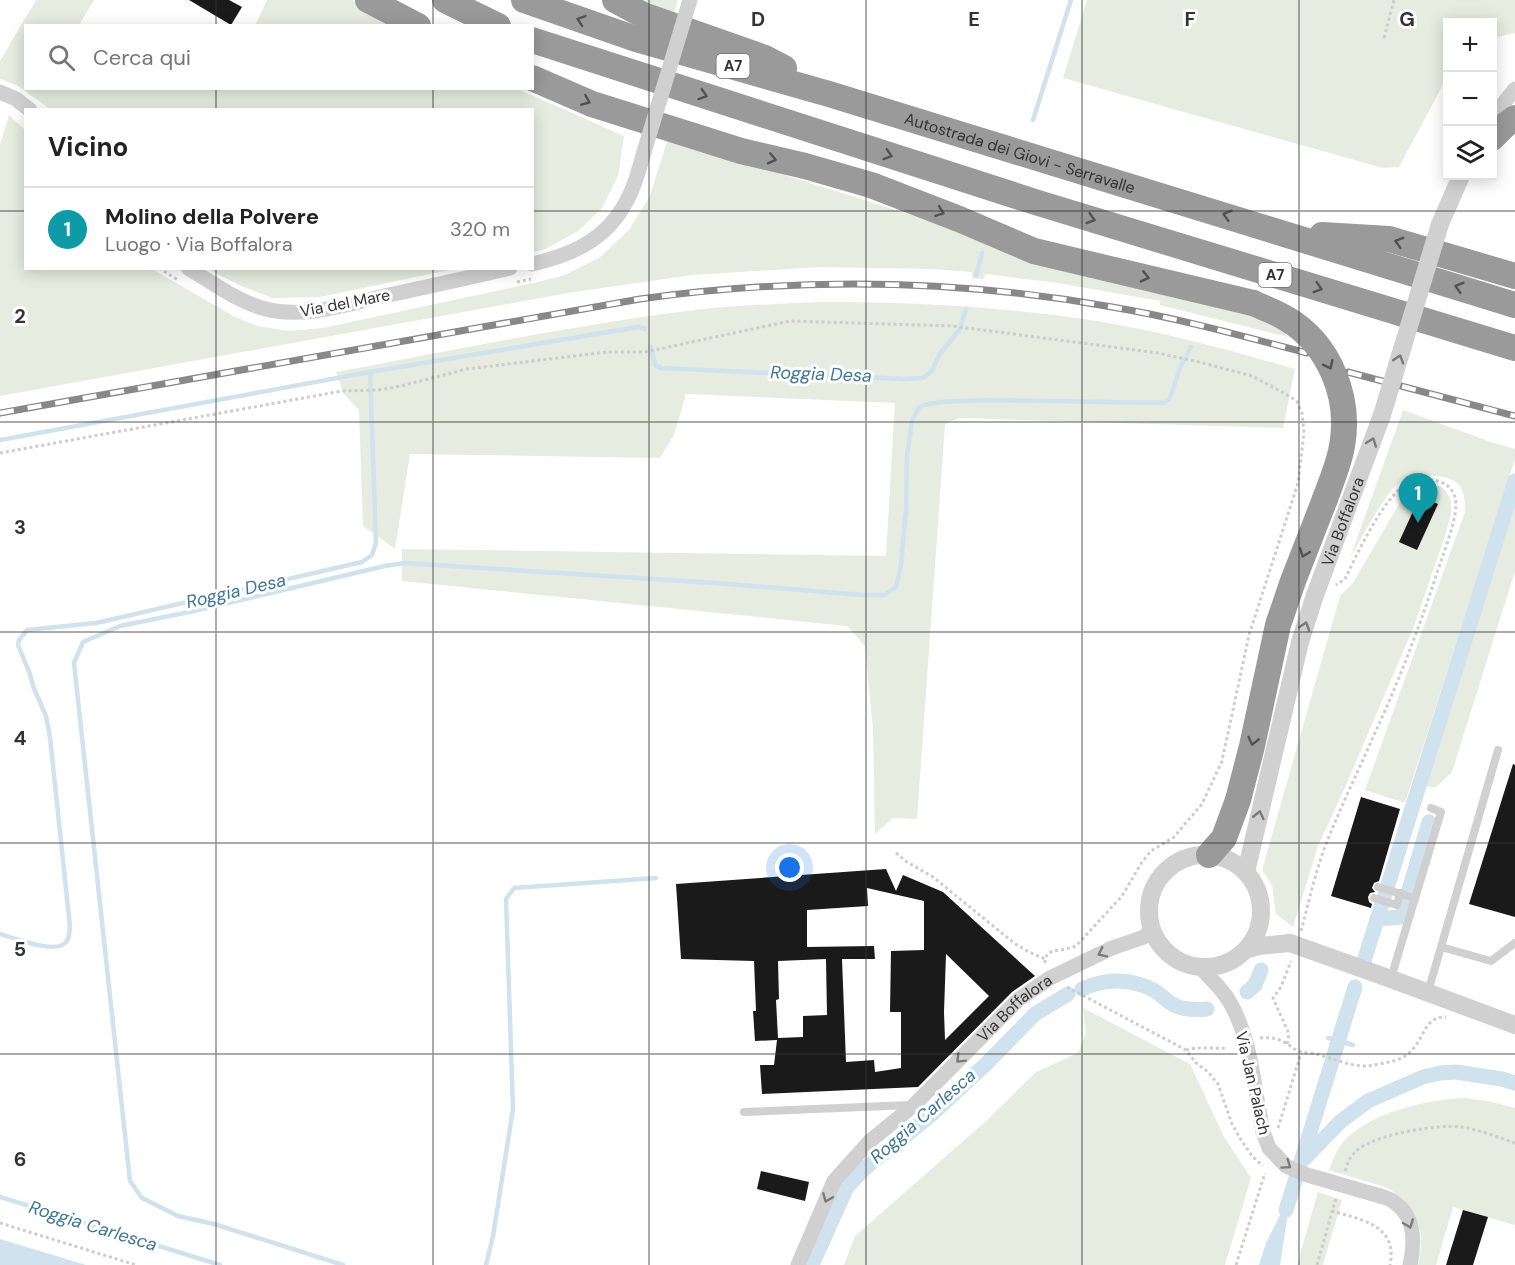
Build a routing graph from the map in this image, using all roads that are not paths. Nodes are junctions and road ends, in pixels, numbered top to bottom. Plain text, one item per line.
1 (368, 0) edge
2 (445, 0) edge
3 (524, 0) edge
4 (615, 0) edge
5 (690, 0) edge
6 (414, 24) edge
7 (494, 24) edge
8 (534, 41) edge
9 (534, 79) edge
10 (1515, 89) edge
11 (0, 92) edge
12 (829, 94) junction
13 (27, 108) edge
14 (1497, 112) edge
15 (1515, 118) edge
16 (1497, 133) edge
17 (805, 166) junction
18 (1459, 180) edge
19 (1035, 202) junction
20 (1282, 232) junction
21 (534, 263) edge
22 (191, 270) edge
23 (501, 270) edge
24 (1515, 276) edge
25 (1515, 305) edge
26 (1515, 348) edge
27 (1498, 750) dead end
28 (1431, 808) dead end
29 (1209, 855) junction
30 (1246, 872) junction
31 (1378, 886) dead end
32 (1400, 893) junction
33 (1374, 898) dead end
34 (1415, 898) junction
35 (1261, 911) junction
36 (1152, 927) junction
37 (1515, 943) edge
38 (1294, 946) junction
39 (1441, 947) junction
40 (1246, 950) junction
41 (1200, 967) junction
42 (1391, 979) junction
43 (1428, 992) junction
44 (1515, 1025) edge
45 (914, 1105) junction
46 (744, 1112) dead end
47 (798, 1265) edge
48 (1410, 1265) edge

1 - 6 highway
2 - 7 highway
12 -> 3 highway, Autostrada dei Giovi - Serravalle / A7
4 - 12 highway
5 - 21 street, bridge
8 -> 19 highway, A7
9 -> 17 highway
10 - 14 street
11 - 13 street
20 -> 12 highway, Autostrada dei Giovi - Serravalle / A7
15 - 16 highway
17 - 19 highway
17 -> 29 highway, bridge
30 -> 18 street, Via Boffalora, bridge
19 -> 26 highway, A7
24 -> 20 highway
25 -> 20 highway, Autostrada dei Giovi - Serravalle / A7
22 - 23 street, Via del Mare
27 - 39 lane
28 - 34 lane
29 - 30 street
29 - 36 street
30 - 35 street
31 - 32 lane
32 - 33 lane
32 - 34 lane
34 - 42 lane
35 - 38 street
35 - 40 street
36 - 41 street
36 -> 45 street, Via Boffalora
37 - 39 lane
38 - 40 street
38 - 42 street, bridge
39 - 43 lane
40 - 41 street
41 -> 48 street, Via Jan Palach, bridge
42 - 43 street
43 - 44 street
45 - 46 lane
45 -> 47 street, Via Boffalora

